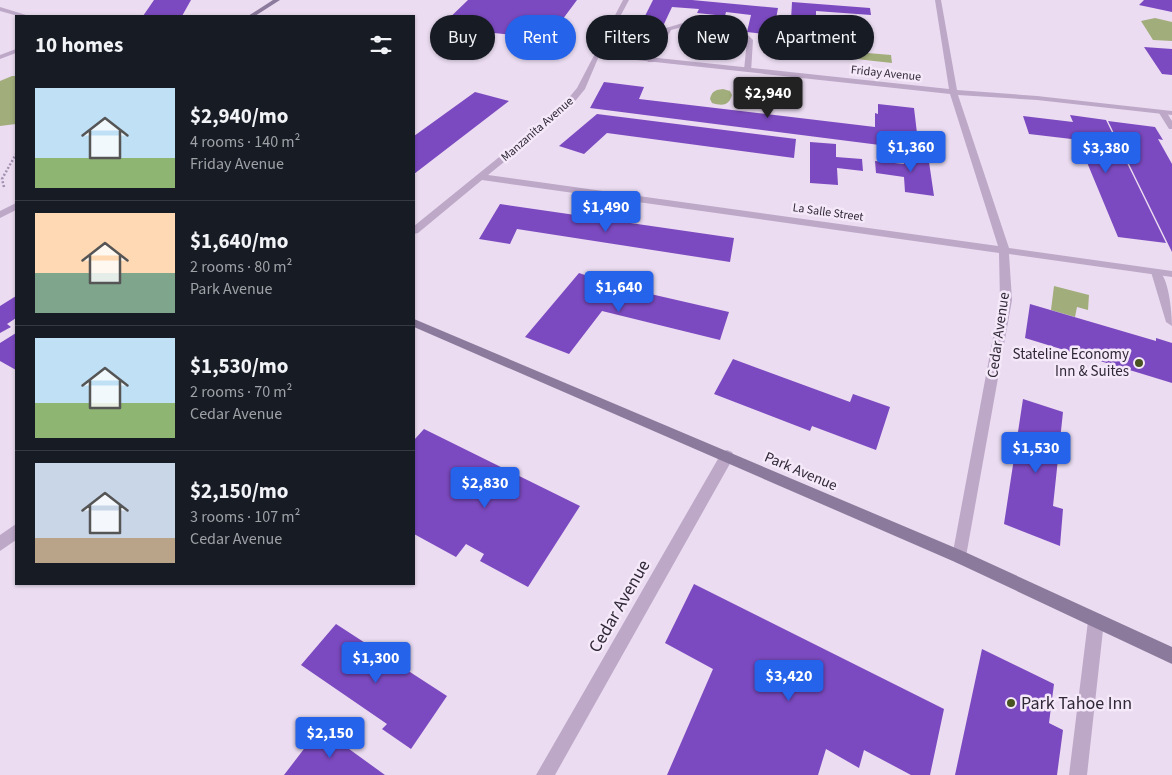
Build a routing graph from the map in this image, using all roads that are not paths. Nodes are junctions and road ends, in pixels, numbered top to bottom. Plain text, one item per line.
1 (277, 0) edge
2 (626, 0) edge
3 (938, 0) edge
4 (0, 8) edge
5 (21, 15) edge
6 (253, 15) edge
7 (618, 15) edge
8 (668, 29) edge
9 (15, 51) edge
10 (0, 57) edge
11 (594, 60) edge
12 (651, 60) edge
13 (748, 70) junction
14 (953, 92) junction
15 (1168, 113) edge
16 (1172, 127) edge
17 (481, 177) junction
18 (15, 207) edge
19 (0, 215) edge
20 (415, 230) edge
21 (1004, 249) junction
22 (1156, 272) junction
23 (1172, 274) edge
24 (1172, 322) edge
25 (415, 323) edge
26 (727, 456) junction
27 (15, 532) edge
28 (0, 544) edge
29 (960, 557) junction
30 (1096, 621) junction
31 (1172, 656) edge
32 (545, 775) edge
33 (1078, 775) edge

1 - 6 street
2 - 7 street, Manzanita Avenue
3 - 14 street, Cedar Avenue
4 - 5 street
8 - 13 street
9 - 10 street
11 - 17 street, Manzanita Avenue
12 - 13 street, Friday Avenue
13 - 14 street, Friday Avenue
14 - 15 street, Friday Avenue
14 - 21 street, Cedar Avenue
15 - 16 street
17 - 20 street, Manzanita Avenue
17 - 21 street, La Salle Street
18 - 19 street
21 - 22 street, La Salle Street
21 - 29 street, Cedar Avenue
22 - 23 street, La Salle Street
22 - 24 street
25 - 26 street, Park Avenue
26 - 29 street, Park Avenue
26 - 32 street, Cedar Avenue
27 - 28 street
29 - 30 street, Park Avenue
30 - 31 street, Park Avenue
30 - 33 street

